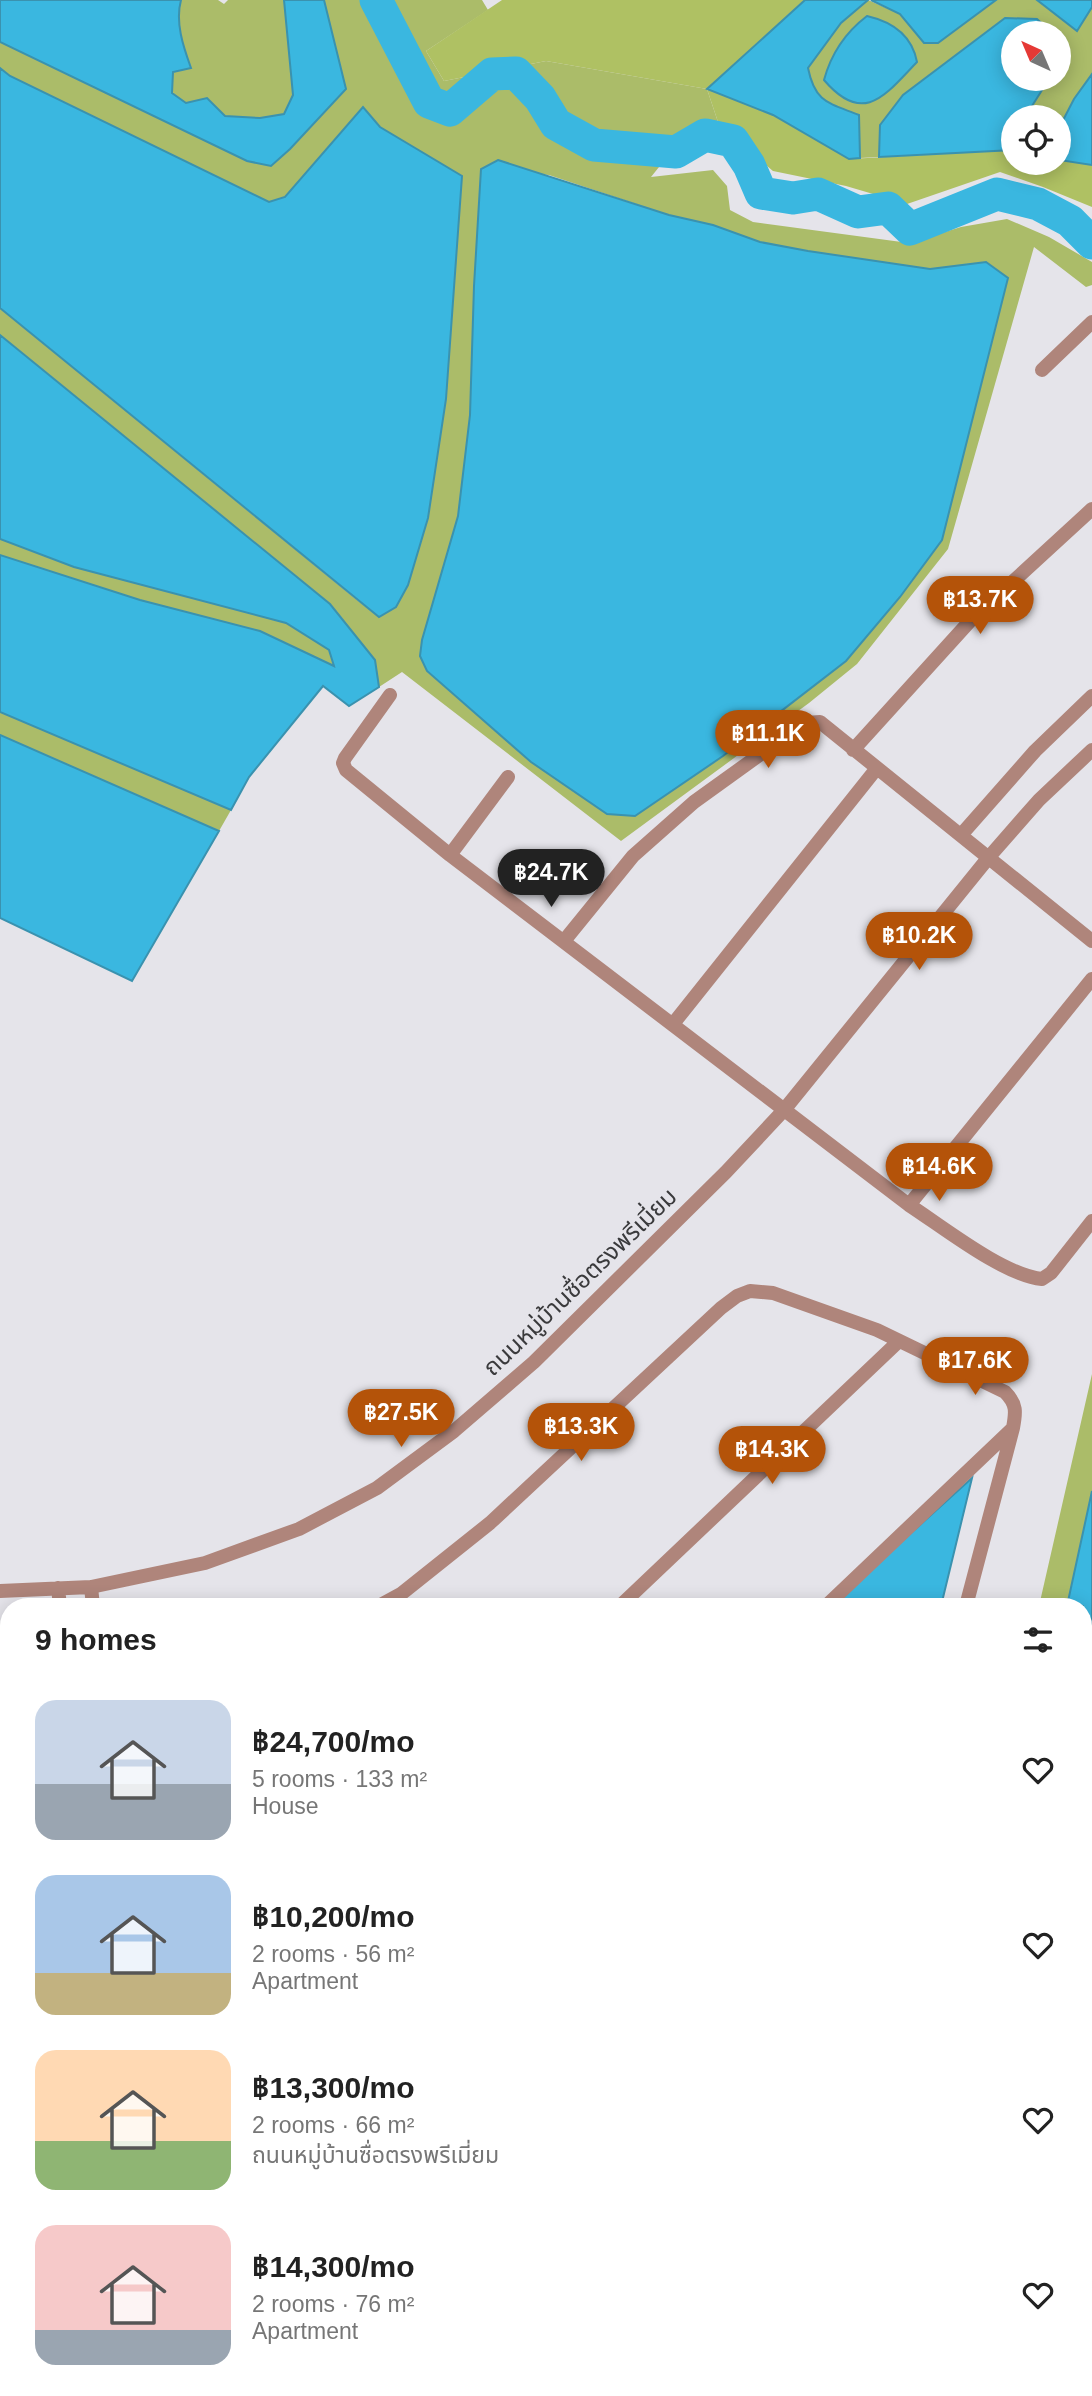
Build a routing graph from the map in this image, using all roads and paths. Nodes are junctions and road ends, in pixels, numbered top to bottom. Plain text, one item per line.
1 (1092, 322) edge
2 (1042, 370) dead end
3 (1092, 509) edge
4 (390, 695) dead end
5 (1092, 696) edge
6 (853, 750) junction
7 (1092, 750) edge
8 (877, 768) junction
9 (509, 777) dead end
10 (961, 835) junction
11 (450, 855) junction
12 (989, 857) junction
13 (564, 941) junction
14 (1092, 941) edge
15 (1092, 979) edge
16 (673, 1024) junction
17 (784, 1110) junction
18 (909, 1205) junction
19 (1092, 1221) edge
20 (899, 1341) junction
21 (1013, 1428) junction
22 (91, 1587) junction
23 (58, 1588) junction
24 (0, 1591) edge
25 (401, 1594) junction
26 (59, 1598) edge
27 (92, 1598) edge
28 (394, 1598) edge
29 (398, 1598) edge
30 (628, 1598) edge
31 (834, 1598) edge
32 (968, 1598) edge

1 - 2 street
3 - 6 street
4 - 11 street
5 - 10 street
6 - 8 street
6 - 13 street
7 - 12 street, ถนนหมู่บ้านซื่อตรงพรีเมี่ยม
8 - 10 street
8 - 16 street
9 - 11 street
10 - 12 street
11 - 13 street
12 - 14 street
12 - 17 street, ถนนหมู่บ้านซื่อตรงพรีเมี่ยม
13 - 16 street
15 - 18 street
16 - 17 street
17 - 18 street
17 - 22 street, ถนนหมู่บ้านซื่อตรงพรีเมี่ยม
18 - 19 street
20 - 21 street
20 - 25 street
20 - 30 street
21 - 31 street
21 - 32 street
22 - 23 street, ถนนหมู่บ้านซื่อตรงพรีเมี่ยม
22 - 27 street
23 - 24 street, ถนนหมู่บ้านซื่อตรงพรีเมี่ยม
23 - 26 street
25 - 28 street
25 - 29 street

